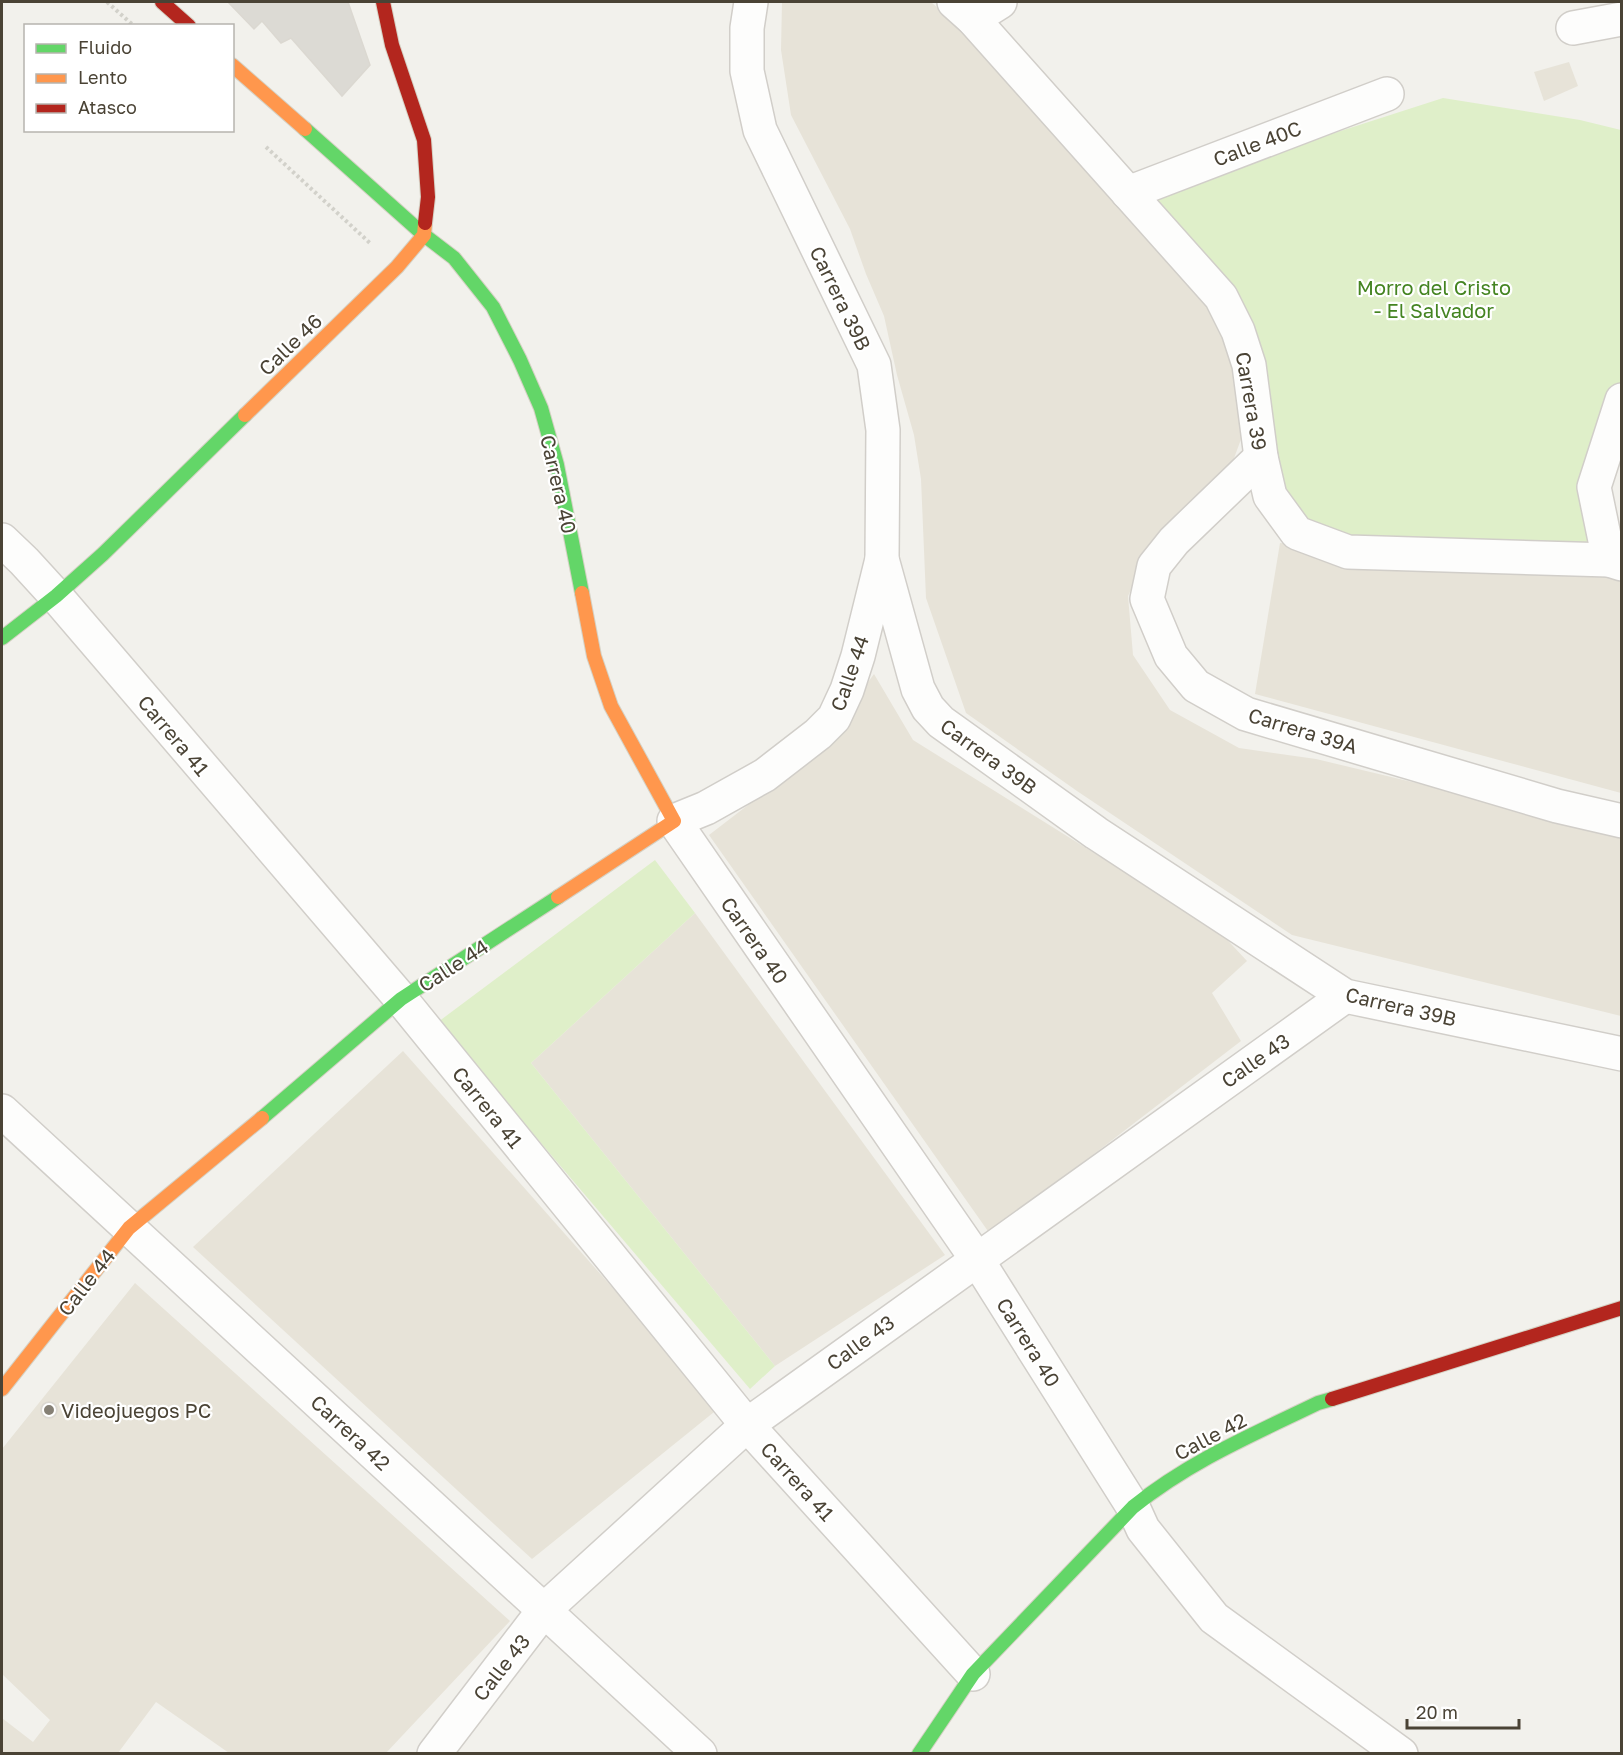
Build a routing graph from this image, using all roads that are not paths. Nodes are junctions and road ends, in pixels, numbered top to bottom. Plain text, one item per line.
1 (162, 2) edge
2 (383, 2) edge
3 (751, 2) edge
4 (1000, 2) edge
5 (963, 10) edge
6 (1622, 19) edge
7 (187, 24) edge
8 (1573, 28) dead end
9 (234, 67) edge
10 (1386, 94) dead end
11 (1128, 193) junction
12 (424, 236) junction
13 (1622, 400) edge
14 (1261, 457) junction
15 (2, 540) edge
16 (882, 559) junction
17 (1615, 562) edge
18 (56, 596) junction
19 (2, 638) edge
20 (674, 821) junction
21 (1622, 821) edge
22 (1344, 996) junction
23 (401, 999) junction
24 (1622, 1054) edge
25 (2, 1112) edge
26 (129, 1228) junction
27 (976, 1258) junction
28 (1622, 1308) edge
29 (2, 1389) edge
30 (747, 1425) junction
31 (1133, 1508) junction
32 (544, 1610) junction
33 (973, 1674) junction
34 (434, 1754) edge
35 (700, 1754) edge
36 (919, 1754) edge
37 (1401, 1754) edge

1 - 7 main road
2 - 12 main road
3 - 16 street, Carrera 39B
4 - 5 street
5 - 11 street, Carrera 39
6 - 8 street
9 - 12 main road, Carrera 40
10 - 11 street, Calle 40C
11 - 14 street, Carrera 39
12 - 18 main road, Calle 46
12 - 20 main road, Carrera 40
13 - 17 street
14 - 17 street, Carrera 39
14 - 21 street, Carrera 39A
15 - 18 street, Carrera 41
16 - 20 street, Calle 44
16 - 22 street, Carrera 39B
18 - 19 main road, Calle 46
18 - 23 street, Carrera 41
20 - 23 main road, Calle 44
20 - 27 street, Carrera 40
22 - 24 street, Carrera 39B
22 - 27 street, Calle 43
23 - 26 main road, Calle 44
23 - 30 street, Carrera 41
25 - 26 street, Carrera 42
26 - 29 main road, Calle 44
26 - 32 street, Carrera 42
27 - 30 street, Calle 43
27 - 31 street, Carrera 40
28 - 31 main road, Calle 42
30 - 32 street, Calle 43
30 - 33 street, Carrera 41
31 - 33 main road, Calle 42
31 - 37 street, Carrera 40
32 - 34 street, Calle 43
32 - 35 street, Carrera 42
33 - 36 main road, Calle 42

